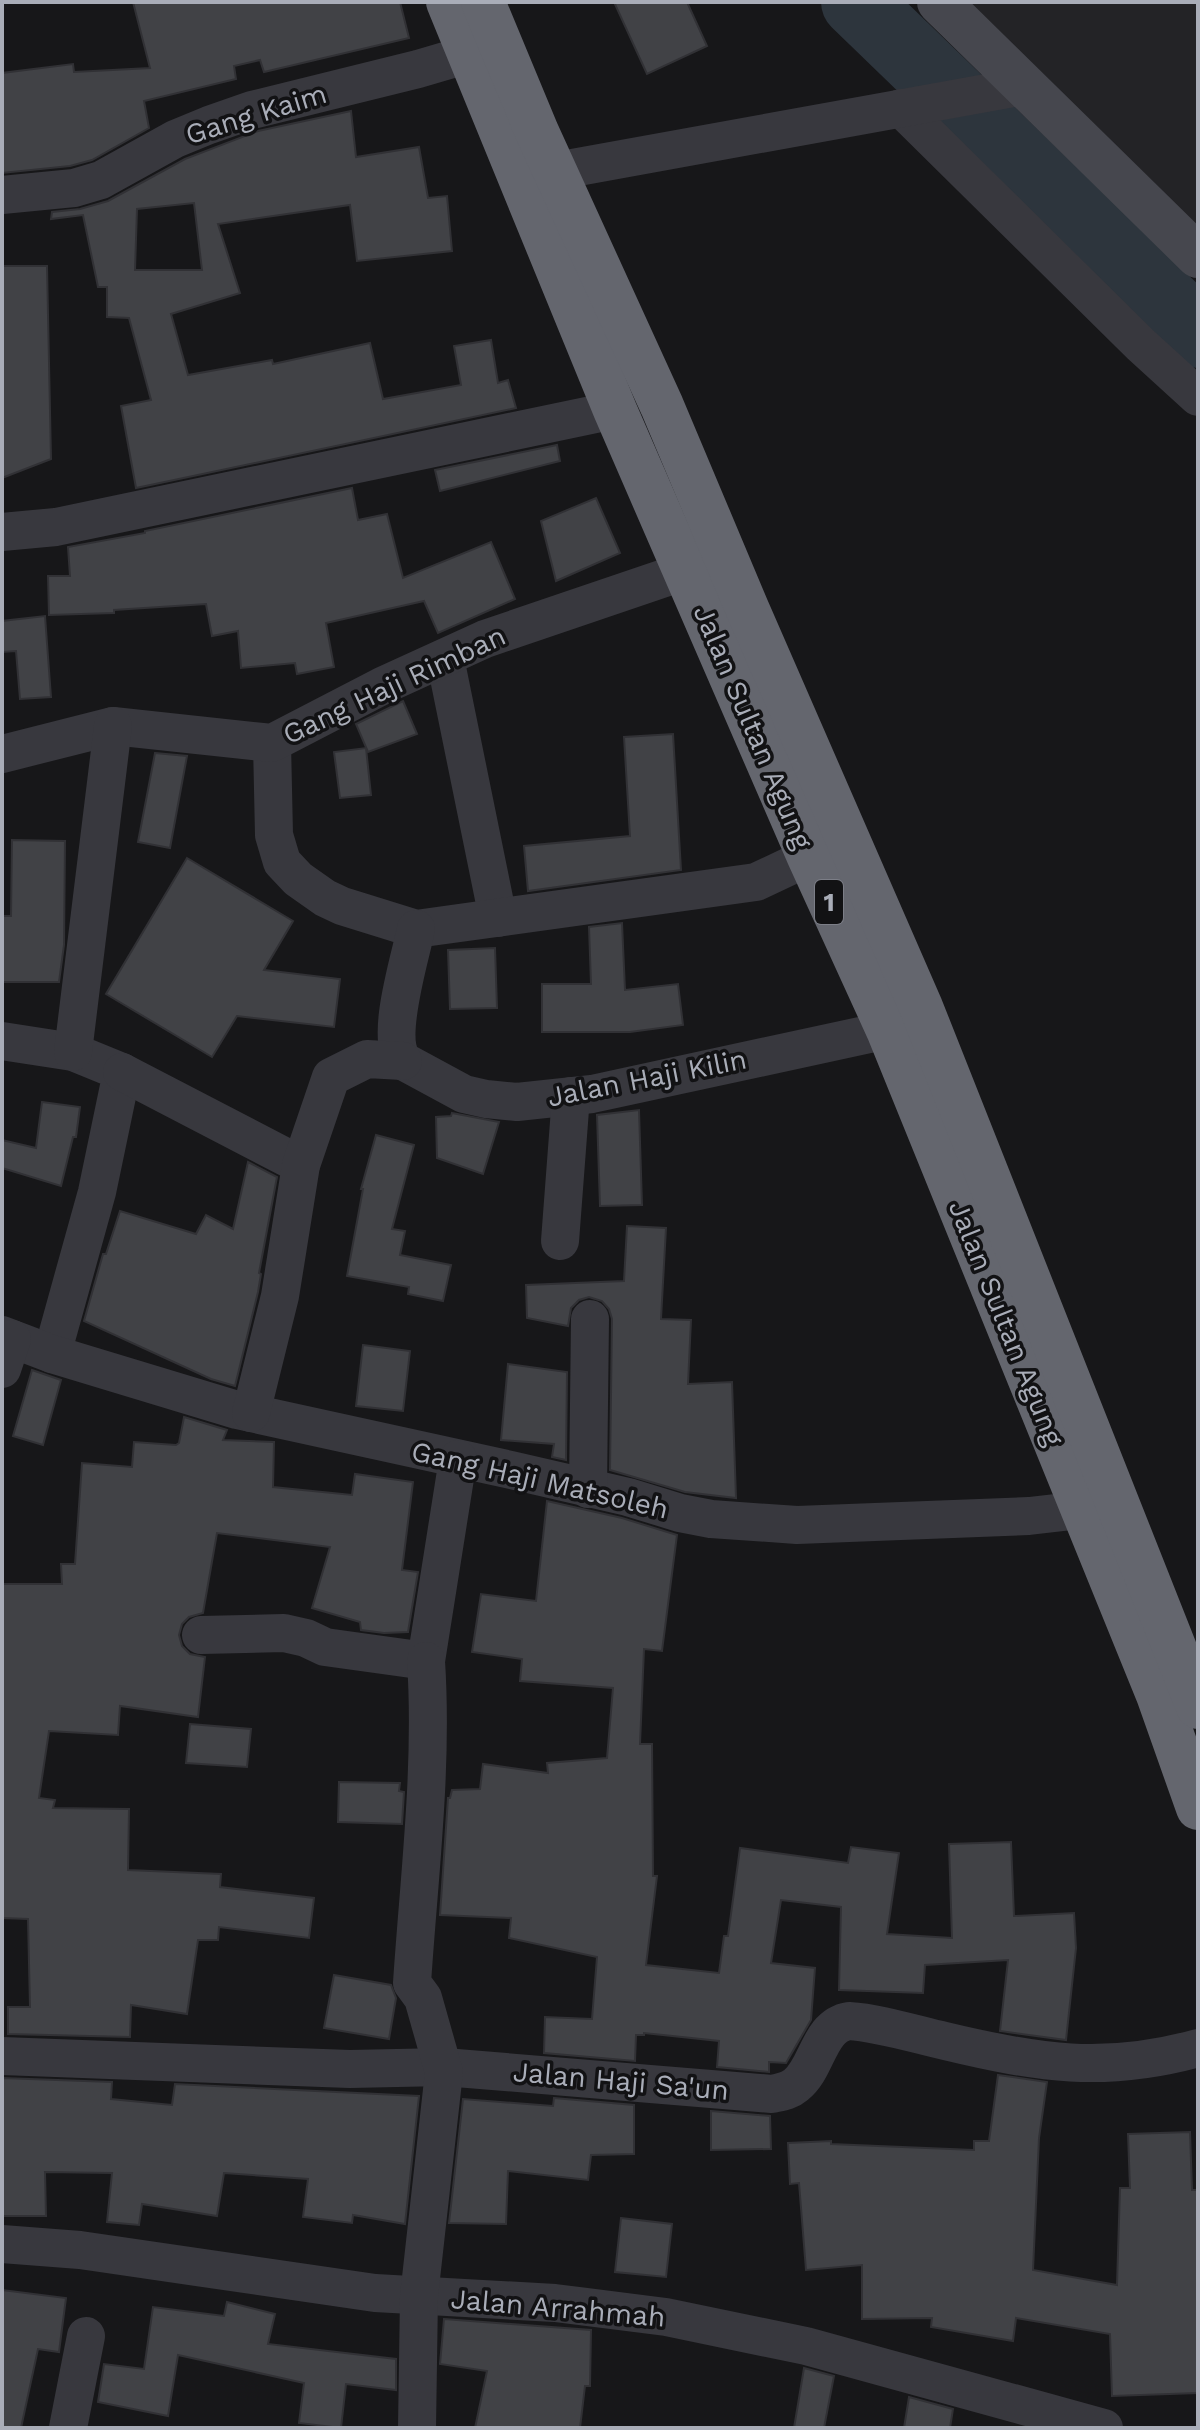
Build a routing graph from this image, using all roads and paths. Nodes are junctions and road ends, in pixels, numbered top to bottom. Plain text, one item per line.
1 (448, 2) edge
2 (483, 2) edge
3 (939, 2) edge
4 (485, 50) junction
5 (1009, 90) junction
6 (901, 108) junction
7 (556, 171) junction
8 (2, 195) edge
9 (1198, 256) edge
10 (1198, 397) edge
11 (615, 410) junction
12 (2, 532) edge
13 (685, 571) junction
14 (727, 614) junction
15 (445, 658) junction
16 (113, 726) junction
17 (272, 743) junction
18 (2, 754) edge
19 (809, 857) junction
20 (498, 918) junction
21 (416, 929) junction
22 (888, 1030) junction
23 (2, 1041) edge
24 (73, 1052) junction
25 (403, 1061) junction
26 (122, 1072) junction
27 (571, 1096) junction
28 (301, 1165) junction
29 (560, 1241) dead end
30 (590, 1319) dead end
31 (5, 1348) edge
32 (52, 1354) junction
33 (251, 1413) junction
34 (458, 1459) junction
35 (588, 1489) junction
36 (1081, 1510) junction
37 (201, 1635) dead end
38 (426, 1661) junction
39 (1198, 1707) edge
40 (1198, 1808) edge
41 (1198, 2048) edge
42 (2, 2056) edge
43 (444, 2067) junction
44 (2, 2244) edge
45 (419, 2296) junction
46 (86, 2336) dead end
47 (68, 2428) edge
48 (417, 2428) edge
49 (1104, 2428) edge

1 - 4 highway, Jalan Sultan Agung / 1
2 - 4 highway, Jalan Sultan Agung / 1
3 - 5 street
4 - 7 highway, Jalan Sultan Agung / 1
4 - 8 street, Gang Kaim
4 - 11 highway, Jalan Sultan Agung / 1
5 - 6 street
5 - 9 street
6 - 7 street
6 - 10 street
7 - 14 highway, Jalan Sultan Agung / 1
11 - 12 street
11 - 13 highway, Jalan Sultan Agung / 1
13 - 14 highway, Jalan Sultan Agung / 1
13 - 15 street, Gang Haji Rimban
14 - 19 highway, Jalan Sultan Agung / 1
14 - 39 highway, Jalan Sultan Agung / 1
15 - 17 street, Gang Haji Rimban
15 - 20 street
16 - 17 street, Gang Haji Rimban
16 - 18 street, Gang Haji Rimban
16 - 24 street
17 - 21 street
19 - 20 street
19 - 22 highway, Jalan Sultan Agung / 1
20 - 21 street
21 - 25 street
22 - 27 street, Jalan Haji Kilin
22 - 36 highway, Jalan Sultan Agung / 1
23 - 24 street
24 - 26 street
25 - 27 street, Jalan Haji Kilin
25 - 28 street
26 - 28 street
26 - 32 street
27 - 29 street
28 - 33 street
30 - 35 street
31 - 32 street, Gang Haji Matsoleh
32 - 33 street, Gang Haji Matsoleh
33 - 34 street, Gang Haji Matsoleh
34 - 35 street, Gang Haji Matsoleh
34 - 38 street
35 - 36 street, Gang Haji Matsoleh
36 - 40 highway, Jalan Sultan Agung / 1
37 - 38 street
38 - 43 street
41 - 43 street, Jalan Haji Sa'un
42 - 43 street, Jalan Haji Sa'un
43 - 45 street
44 - 45 street, Jalan Arrahmah
45 - 48 street
45 - 49 street, Jalan Arrahmah
46 - 47 street

